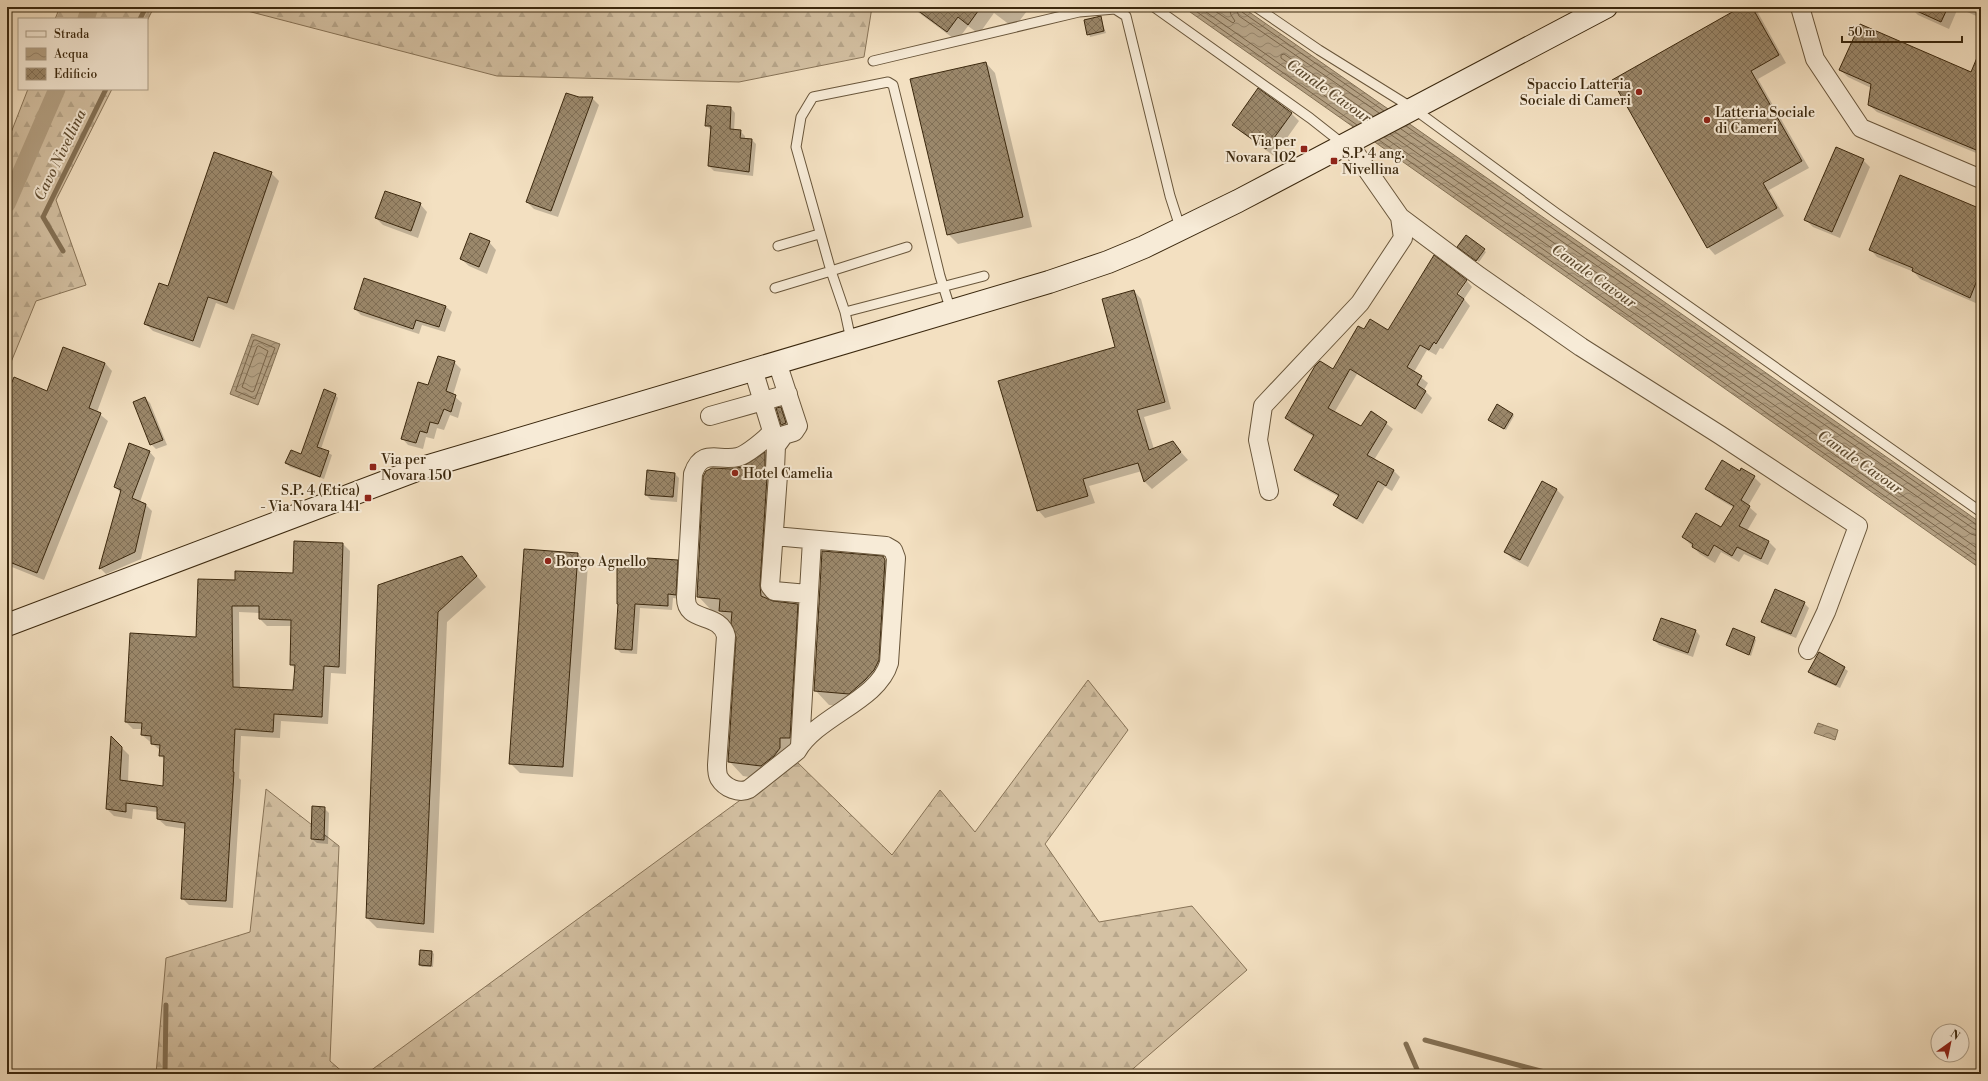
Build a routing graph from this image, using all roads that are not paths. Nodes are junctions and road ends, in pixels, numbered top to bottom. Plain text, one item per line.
1 (1154, 7) edge
2 (1256, 7) edge
3 (1606, 7) edge
4 (1800, 7) edge
5 (873, 61) dead end
6 (1409, 111) junction
7 (1350, 142) junction
8 (1981, 179) edge
9 (1400, 217) junction
10 (1181, 230) junction
11 (819, 234) junction
12 (778, 246) dead end
13 (907, 247) dead end
14 (831, 271) junction
15 (984, 276) dead end
16 (944, 286) junction
17 (775, 288) dead end
18 (951, 311) junction
19 (846, 312) junction
20 (851, 340) junction
21 (777, 362) junction
22 (753, 369) junction
23 (788, 394) junction
24 (763, 400) junction
25 (710, 416) dead end
26 (1269, 491) dead end
27 (1981, 512) edge
28 (774, 536) junction
29 (812, 540) junction
30 (808, 594) junction
31 (7, 625) edge
32 (1808, 650) dead end
33 (800, 746) junction

1 - 7 lane
2 - 6 lane
3 - 6 street
4 - 8 street
5 - 10 lane
6 - 7 street
6 - 27 lane
7 - 9 street
7 - 10 street
9 - 26 street
9 - 32 street
10 - 18 street
11 - 12 lane
11 - 14 lane
11 - 16 lane
13 - 14 lane
14 - 17 lane
14 - 19 lane
15 - 16 lane
16 - 18 lane
16 - 19 lane
18 - 20 street
19 - 20 lane
20 - 21 street
21 - 22 street
21 - 23 street
22 - 24 street
22 - 31 street
23 - 24 street
23 - 28 street
24 - 25 street
24 - 33 street
28 - 29 street
28 - 30 street
29 - 30 street
29 - 33 street
30 - 33 street

